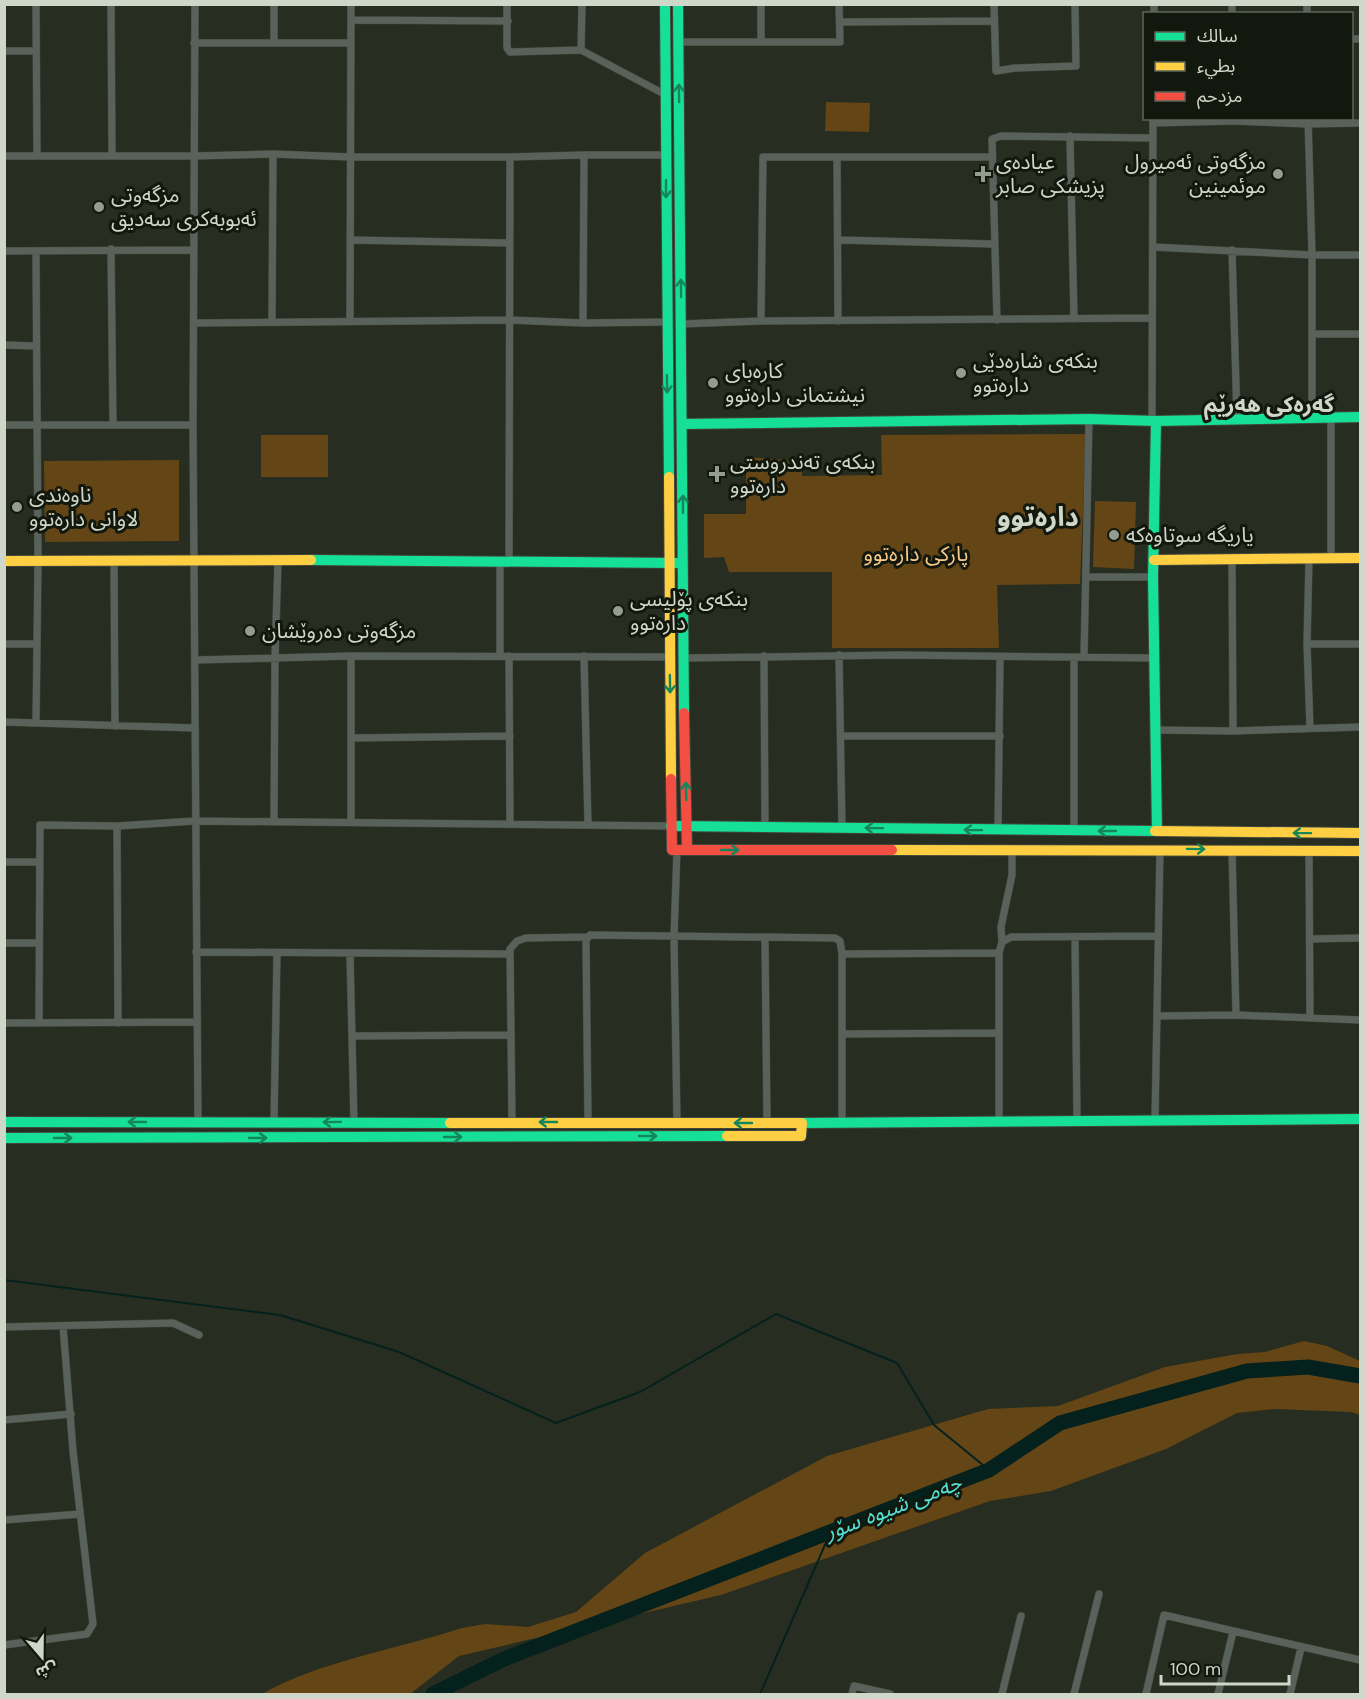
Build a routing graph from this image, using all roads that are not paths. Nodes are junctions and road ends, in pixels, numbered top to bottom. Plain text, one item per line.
1 (36, 4) edge
2 (111, 4) edge
3 (195, 4) edge
4 (274, 4) edge
5 (351, 4) edge
6 (507, 4) edge
7 (582, 4) edge
8 (665, 4) edge
9 (678, 4) edge
10 (761, 4) edge
11 (839, 4) edge
12 (994, 4) edge
13 (1075, 4) edge
14 (352, 21) junction
15 (508, 21) junction
16 (994, 21) junction
17 (840, 22) junction
18 (678, 42) junction
19 (761, 42) junction
20 (194, 43) junction
21 (274, 43) junction
22 (351, 43) junction
23 (581, 50) junction
24 (4, 51) edge
25 (36, 51) junction
26 (666, 95) junction
27 (1232, 120) edge
28 (1154, 121) edge
29 (1308, 122) edge
30 (1360, 123) edge
31 (1070, 136) junction
32 (1153, 138) junction
33 (273, 154) junction
34 (584, 154) junction
35 (666, 155) junction
36 (4, 156) edge
37 (37, 156) junction
38 (112, 156) junction
39 (193, 156) junction
40 (350, 157) junction
41 (510, 157) junction
42 (837, 158) junction
43 (992, 158) junction
44 (350, 240) junction
45 (838, 240) junction
46 (509, 243) junction
47 (993, 244) junction
48 (1153, 247) junction
49 (111, 249) junction
50 (4, 250) edge
51 (36, 250) junction
52 (194, 250) junction
53 (1232, 250) junction
54 (1312, 255) junction
55 (1360, 255) edge
56 (1152, 318) junction
57 (1074, 319) junction
58 (509, 320) junction
59 (997, 320) junction
60 (350, 321) junction
61 (761, 321) junction
62 (838, 321) junction
63 (194, 322) junction
64 (272, 322) junction
65 (666, 322) junction
66 (583, 323) junction
67 (681, 324) junction
68 (1312, 334) junction
69 (1360, 334) edge
70 (4, 345) edge
71 (36, 346) junction
72 (1360, 417) edge
73 (1237, 418) junction
74 (1331, 418) junction
75 (1089, 419) junction
76 (1312, 419) junction
77 (1154, 421) junction
78 (37, 424) junction
79 (667, 424) junction
80 (682, 424) junction
81 (4, 425) edge
82 (113, 425) junction
83 (193, 425) junction
84 (1360, 558) edge
85 (195, 559) junction
86 (1309, 559) junction
87 (114, 560) junction
88 (504, 560) junction
89 (1154, 560) junction
90 (1232, 560) junction
91 (1331, 560) junction
92 (4, 561) edge
93 (38, 561) junction
94 (278, 561) junction
95 (670, 563) junction
96 (683, 563) junction
97 (1086, 577) junction
98 (1154, 577) junction
99 (683, 619) junction
100 (670, 620) junction
101 (4, 644) edge
102 (36, 644) junction
103 (1307, 644) junction
104 (1360, 644) edge
105 (351, 656) junction
106 (500, 656) junction
107 (509, 656) junction
108 (584, 656) junction
109 (764, 656) junction
110 (839, 656) junction
111 (275, 657) junction
112 (669, 657) junction
113 (1000, 657) junction
114 (1074, 657) junction
115 (1084, 657) junction
116 (684, 658) junction
117 (1154, 658) junction
118 (195, 660) junction
119 (4, 722) edge
120 (36, 723) junction
121 (115, 726) junction
122 (1360, 727) edge
123 (195, 728) junction
124 (1310, 728) junction
125 (1155, 730) junction
126 (1233, 731) junction
127 (510, 736) junction
128 (840, 736) junction
129 (1000, 736) junction
130 (351, 738) junction
131 (195, 821) junction
132 (274, 822) junction
133 (351, 822) junction
134 (510, 823) junction
135 (588, 825) junction
136 (117, 826) junction
137 (671, 826) junction
138 (687, 826) junction
139 (842, 827) junction
140 (765, 828) junction
141 (998, 830) junction
142 (1074, 830) junction
143 (1157, 831) junction
144 (1360, 834) edge
145 (1160, 849) junction
146 (679, 850) junction
147 (998, 850) junction
148 (1012, 850) junction
149 (1232, 850) junction
150 (1309, 850) junction
151 (1360, 850) edge
152 (4, 862) edge
153 (39, 862) junction
154 (1158, 936) junction
155 (587, 937) junction
156 (674, 937) junction
157 (1075, 938) junction
158 (1360, 938) edge
159 (765, 939) junction
160 (1310, 939) junction
161 (1002, 942) junction
162 (4, 943) edge
163 (39, 943) junction
164 (196, 952) junction
165 (277, 952) junction
166 (999, 953) junction
167 (350, 954) junction
168 (509, 954) junction
169 (842, 954) junction
170 (1236, 1015) junction
171 (1158, 1016) junction
172 (1310, 1018) junction
173 (1360, 1020) edge
174 (197, 1022) junction
175 (4, 1023) edge
176 (39, 1023) junction
177 (118, 1023) junction
178 (999, 1033) junction
179 (842, 1034) junction
180 (511, 1035) junction
181 (352, 1036) junction
182 (1360, 1119) edge
183 (1077, 1120) junction
184 (1155, 1120) junction
185 (999, 1121) junction
186 (4, 1122) edge
187 (198, 1122) junction
188 (274, 1122) junction
189 (309, 1122) junction
190 (354, 1122) junction
191 (512, 1122) junction
192 (588, 1122) junction
193 (677, 1122) junction
194 (842, 1122) junction
195 (767, 1123) junction
196 (802, 1123) junction
197 (4, 1138) edge
198 (309, 1138) junction
199 (63, 1326) junction
200 (4, 1327) edge
201 (199, 1335) dead end
202 (70, 1414) junction
203 (4, 1420) edge
204 (81, 1514) junction
205 (4, 1520) edge
206 (1098, 1594) dead end
207 (1021, 1616) dead end
208 (1233, 1632) junction
209 (4, 1645) edge
210 (1301, 1648) junction
211 (1360, 1659) edge
212 (852, 1695) edge
213 (890, 1695) edge
214 (1002, 1695) edge
215 (1074, 1695) edge
216 (1146, 1695) edge
217 (1218, 1695) edge
218 (1290, 1695) edge

1 - 25 street
2 - 38 street
3 - 20 street
4 - 21 street
5 - 14 street
6 - 15 street
7 - 23 street
8 - 26 street
9 - 18 street
10 - 19 street
11 - 17 street
12 - 16 street
13 - 16 street
14 - 15 street
14 - 22 street
15 - 23 street
16 - 17 street
17 - 19 street
18 - 19 street
67 -> 18 street
20 - 21 street
20 - 39 street
21 - 22 street
22 - 40 street
23 - 26 street
24 - 25 street
25 - 37 street
26 - 35 street
27 - 28 street
27 - 29 street
28 - 32 street
29 - 30 street
29 - 54 street
31 - 32 street
31 - 43 street
31 - 57 street
32 - 48 street
33 - 39 street
33 - 40 street
33 - 64 street
34 - 35 street
34 - 41 street
34 - 66 street
35 -> 65 street
36 - 37 street
37 - 38 street
38 - 39 street
39 - 52 street
40 - 41 street
40 - 44 street
41 - 46 street
42 - 43 street
42 - 45 street
42 - 61 street
43 - 47 street
44 - 46 street
44 - 60 street
45 - 47 street
45 - 62 street
46 - 58 street
47 - 59 street
48 - 53 street
48 - 56 street
49 - 51 street
49 - 52 street
49 - 82 street
50 - 51 street
51 - 71 street
52 - 63 street
53 - 54 street
53 - 73 street
54 - 55 street
54 - 68 street
56 - 57 street
56 - 77 street
57 - 59 street
58 - 60 street
58 - 66 street
58 - 88 street
59 - 62 street
60 - 64 street
61 - 62 street
61 - 67 street
63 - 64 street
63 - 83 street
65 - 66 street
65 -> 79 street
67 - 80 street
68 - 69 street
68 - 76 street
70 - 71 street
71 - 78 street
72 - 74 street
73 - 76 street
73 - 77 street
74 - 76 street
74 - 91 street
75 - 77 street
75 - 80 street
75 - 97 street
77 - 89 street
78 - 81 street
78 - 82 street
78 - 93 street
79 - 80 street
79 - 95 street
96 -> 80 street
82 - 83 street
83 - 85 street
84 - 91 street
85 - 87 street
85 - 94 street
85 - 118 street
86 - 90 street
86 - 91 street
86 - 103 street
87 - 93 street
87 - 121 street
88 - 94 street
88 - 95 street
88 - 106 street
89 - 90 street
89 - 98 street
90 - 126 street
92 - 93 street
93 - 102 street
94 - 111 street
95 - 96 street
95 - 100 street
96 - 99 street
97 - 98 street
97 - 115 street
98 - 117 street
99 - 100 street
99 - 116 street
100 - 112 street
101 - 102 street
102 - 120 street
103 - 104 street
103 - 124 street
105 - 106 street
105 - 111 street
105 - 130 street
106 - 107 street
107 - 108 street
107 - 127 street
108 - 112 street
108 - 135 street
109 - 110 street
109 - 116 street
109 - 140 street
110 - 113 street
110 - 128 street
111 - 118 street
111 - 132 street
112 -> 137 street
113 - 114 street
113 - 129 street
114 - 115 street
114 - 142 street
115 - 117 street
138 -> 116 street
117 - 125 street
118 - 123 street
119 - 120 street
120 - 121 street
121 - 123 street
122 - 124 street
123 - 131 street
124 - 126 street
125 - 126 street
125 - 143 street
127 - 130 street
127 - 134 street
128 - 129 street
128 - 139 street
129 - 141 street
130 - 133 street
131 - 132 street
131 - 136 street
131 - 164 street
132 - 133 street
133 - 134 street
134 - 135 street
135 - 137 street
136 - 153 street
136 - 177 street
137 - 138 street
137 - 146 street
138 - 140 street
138 - 146 street
139 - 140 street
141 -> 139 street
141 - 142 street
141 - 147 street
143 -> 142 street
144 -> 143 street
145 - 148 street
145 -> 149 street
145 - 154 street
146 -> 147 street
146 - 156 street
147 - 148 street
148 - 161 street
149 - 150 street
149 - 170 street
150 - 151 street
150 - 160 street
152 - 153 street
153 - 163 street
154 - 157 street
154 - 171 street
155 - 156 street
155 - 168 street
155 - 192 street
156 - 159 street
156 - 193 street
157 - 161 street
157 - 183 street
158 - 160 street
159 - 169 street
159 - 195 street
160 - 172 street
161 - 166 street
162 - 163 street
163 - 176 street
164 - 165 street
164 - 174 street
165 - 167 street
165 - 188 street
166 - 169 street
166 - 178 street
167 - 168 street
167 - 181 street
168 - 180 street
169 - 179 street
170 - 171 street
170 - 172 street
171 - 184 street
172 - 173 street
174 - 177 street
174 - 187 street
175 - 176 street
176 - 177 street
178 - 179 street
178 - 185 street
179 - 194 street
180 - 181 street
180 - 191 street
181 - 190 street
182 - 184 street
183 - 184 street
183 - 185 street
185 - 194 street
187 -> 186 street
187 - 188 street
188 - 189 street
190 -> 189 street
189 - 198 street
190 - 191 street
192 -> 191 street
192 - 193 street
195 -> 193 street
194 - 196 street
195 - 196 street
198 -> 196 street
197 -> 198 street
199 - 200 street
199 - 201 street
199 - 202 street
202 - 203 street
202 - 204 street
204 - 205 street
204 - 209 street
206 - 215 street
207 - 214 street
208 - 210 street
208 - 216 street
208 - 217 street
210 - 211 street
210 - 218 street
212 - 213 street

